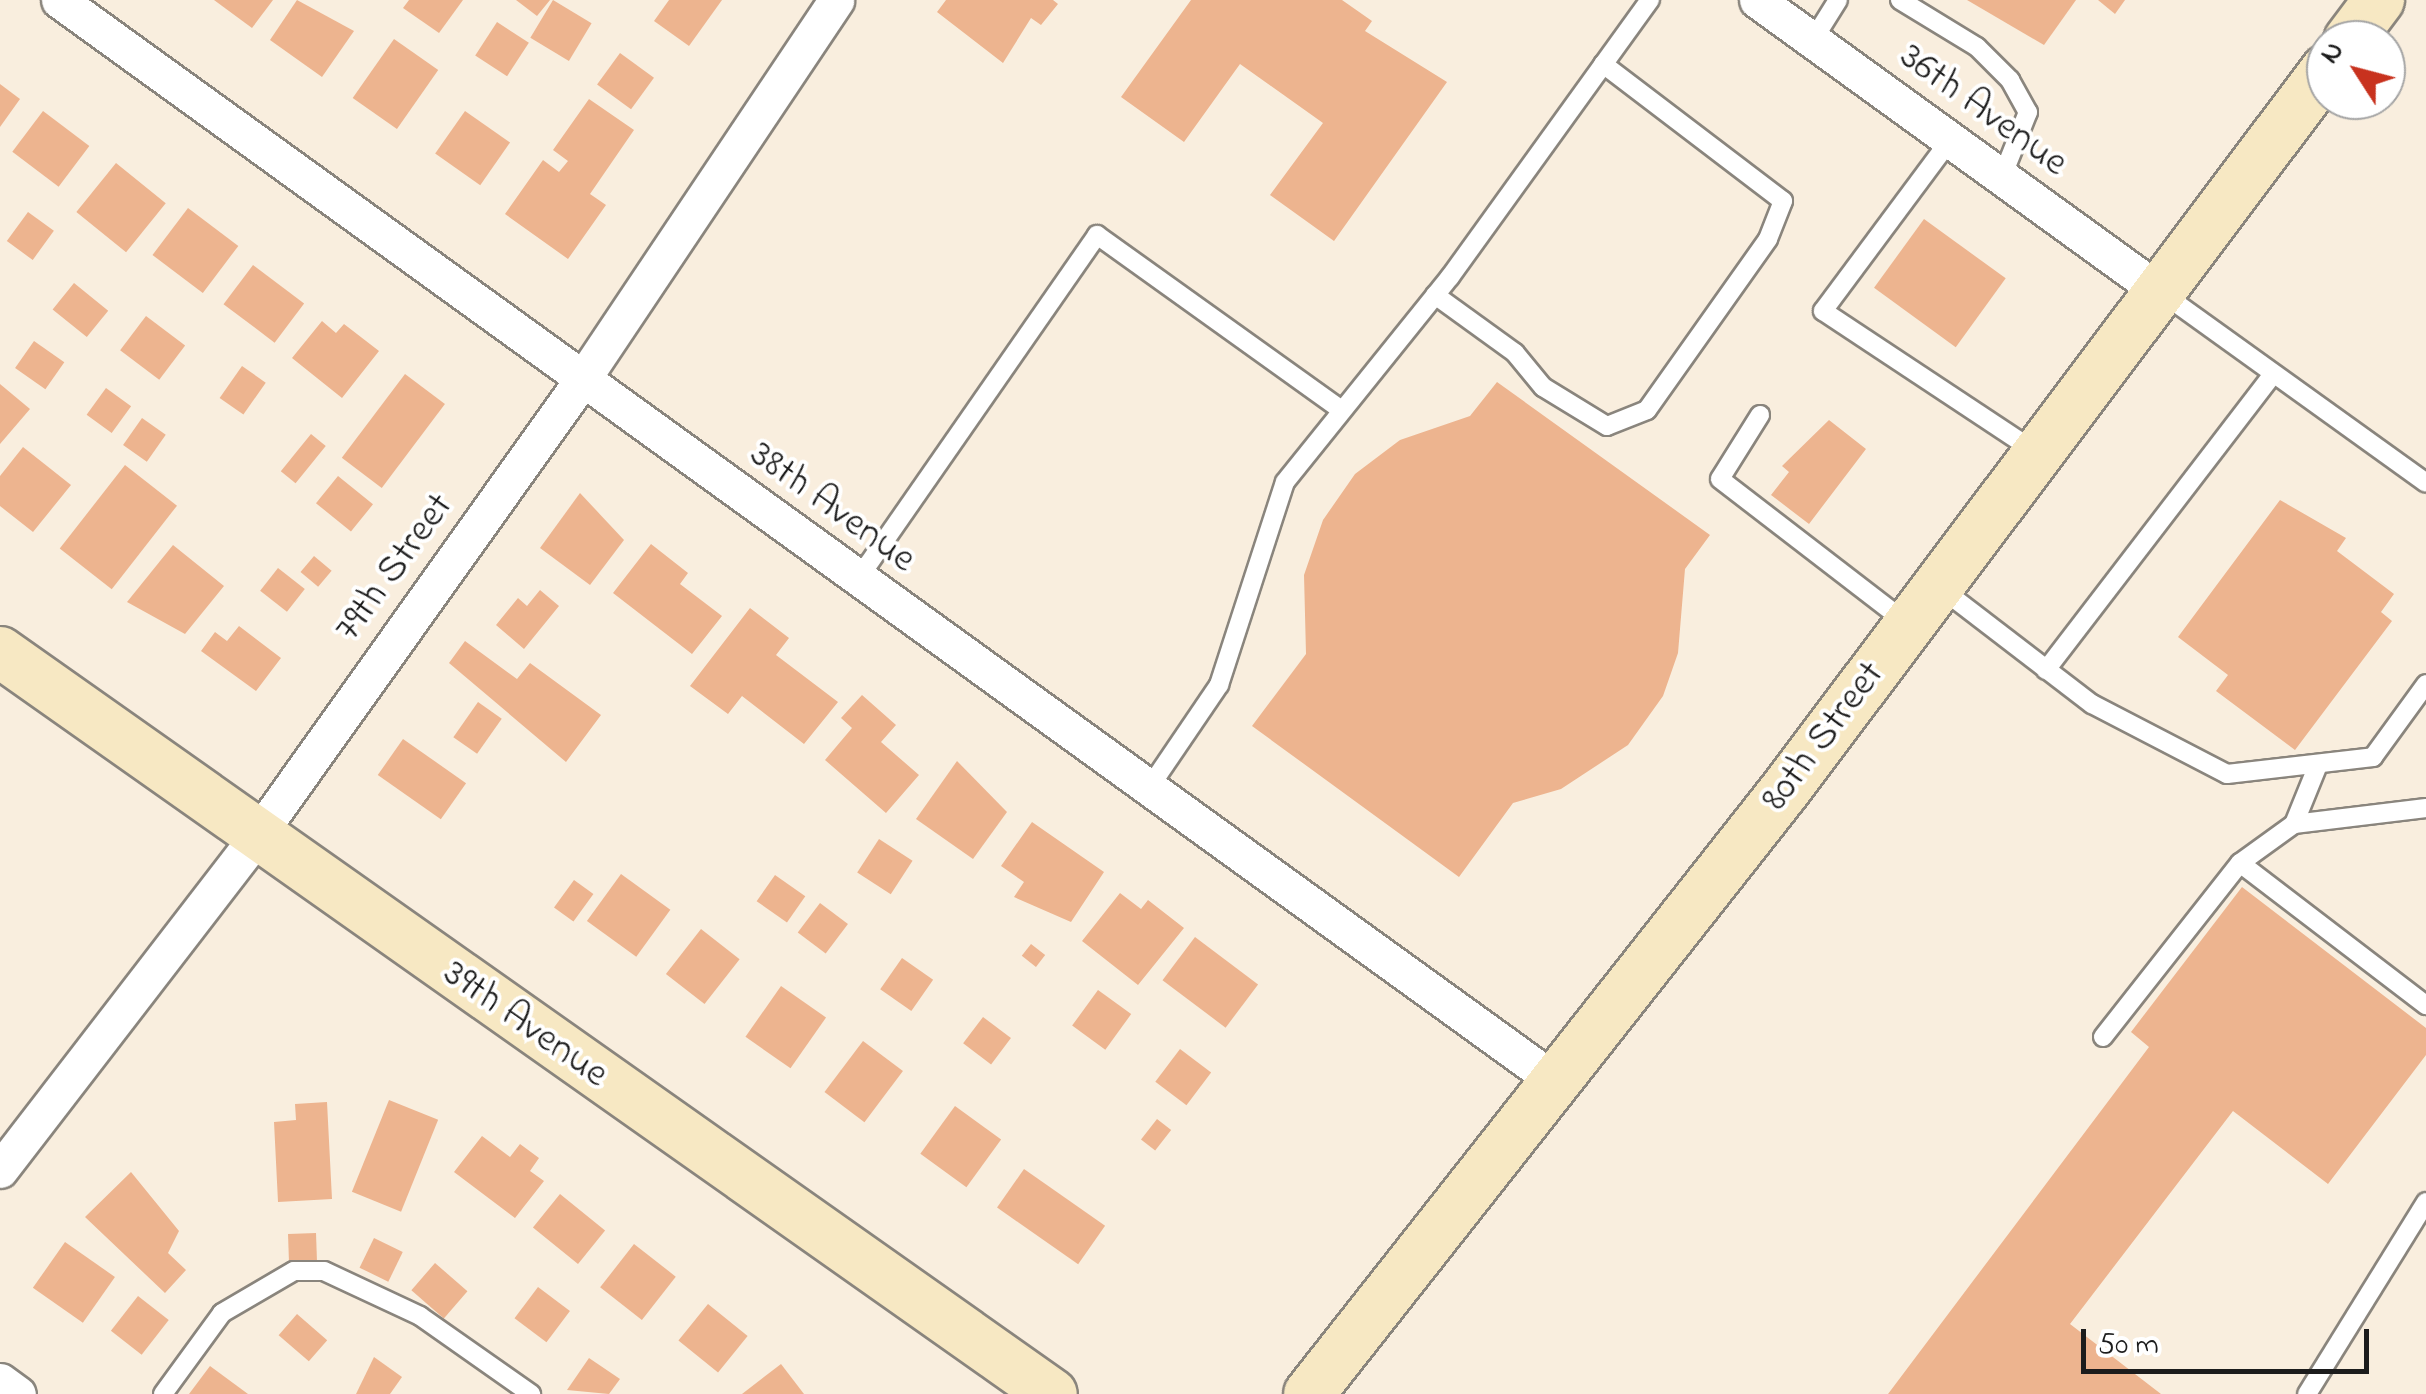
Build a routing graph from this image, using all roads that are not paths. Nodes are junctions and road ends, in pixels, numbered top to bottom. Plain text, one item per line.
1 (58, 0) edge
2 (836, 0) edge
3 (1650, 0) edge
4 (1757, 0) edge
5 (1838, 0) edge
6 (1900, 0) edge
7 (1813, 40) junction
8 (1604, 64) junction
9 (2306, 96) edge
10 (1950, 140) junction
11 (2002, 177) junction
12 (2159, 290) junction
13 (1436, 296) junction
14 (2272, 376) junction
15 (582, 380) junction
16 (1341, 410) junction
17 (1760, 415) dead end
18 (2037, 452) junction
19 (2426, 483) edge
20 (858, 579) junction
21 (1938, 586) junction
22 (1908, 625) junction
23 (0, 652) edge
24 (2046, 670) junction
25 (2426, 684) edge
26 (2318, 765) junction
27 (1149, 788) junction
28 (2426, 808) edge
29 (2294, 824) junction
30 (256, 836) junction
31 (2240, 863) junction
32 (2426, 1005) edge
33 (2102, 1038) dead end
34 (1558, 1083) junction
35 (0, 1170) edge
36 (2426, 1202) edge
37 (0, 1381) edge
38 (18, 1394) edge
39 (163, 1394) edge
40 (531, 1394) edge
41 (1052, 1394) edge
42 (1310, 1394) edge
43 (2308, 1394) edge

1 - 15 street, 38th Avenue
2 - 15 street, 79th Street
3 - 8 lane
4 - 7 street, 36th Avenue
5 - 7 lane
6 - 11 lane
7 - 10 street, 36th Avenue
8 - 13 lane
8 - 13 lane
9 - 12 street, 80th Street
10 - 11 street, 36th Avenue
10 - 18 lane
11 - 12 street, 36th Avenue
12 - 14 lane
12 - 18 street, 80th Street
13 - 16 lane
14 - 19 lane
14 - 24 lane
15 - 20 street, 38th Avenue
15 - 30 street, 79th Street
16 - 20 lane
16 - 27 lane
17 - 22 lane
18 - 21 street, 80th Street
20 - 27 street, 38th Avenue
21 - 22 street, 80th Street
21 - 24 lane
22 - 34 street, 80th Street
23 - 30 street, 39th Avenue
24 - 26 lane
25 - 26 lane
26 - 29 lane
27 - 34 street, 38th Avenue
28 - 29 lane
29 - 31 lane
30 - 35 street, 79th Street
30 - 41 street, 39th Avenue
31 - 32 lane
31 - 33 lane
34 - 42 street, 80th Street
36 - 43 lane
37 - 38 street
39 - 40 lane

